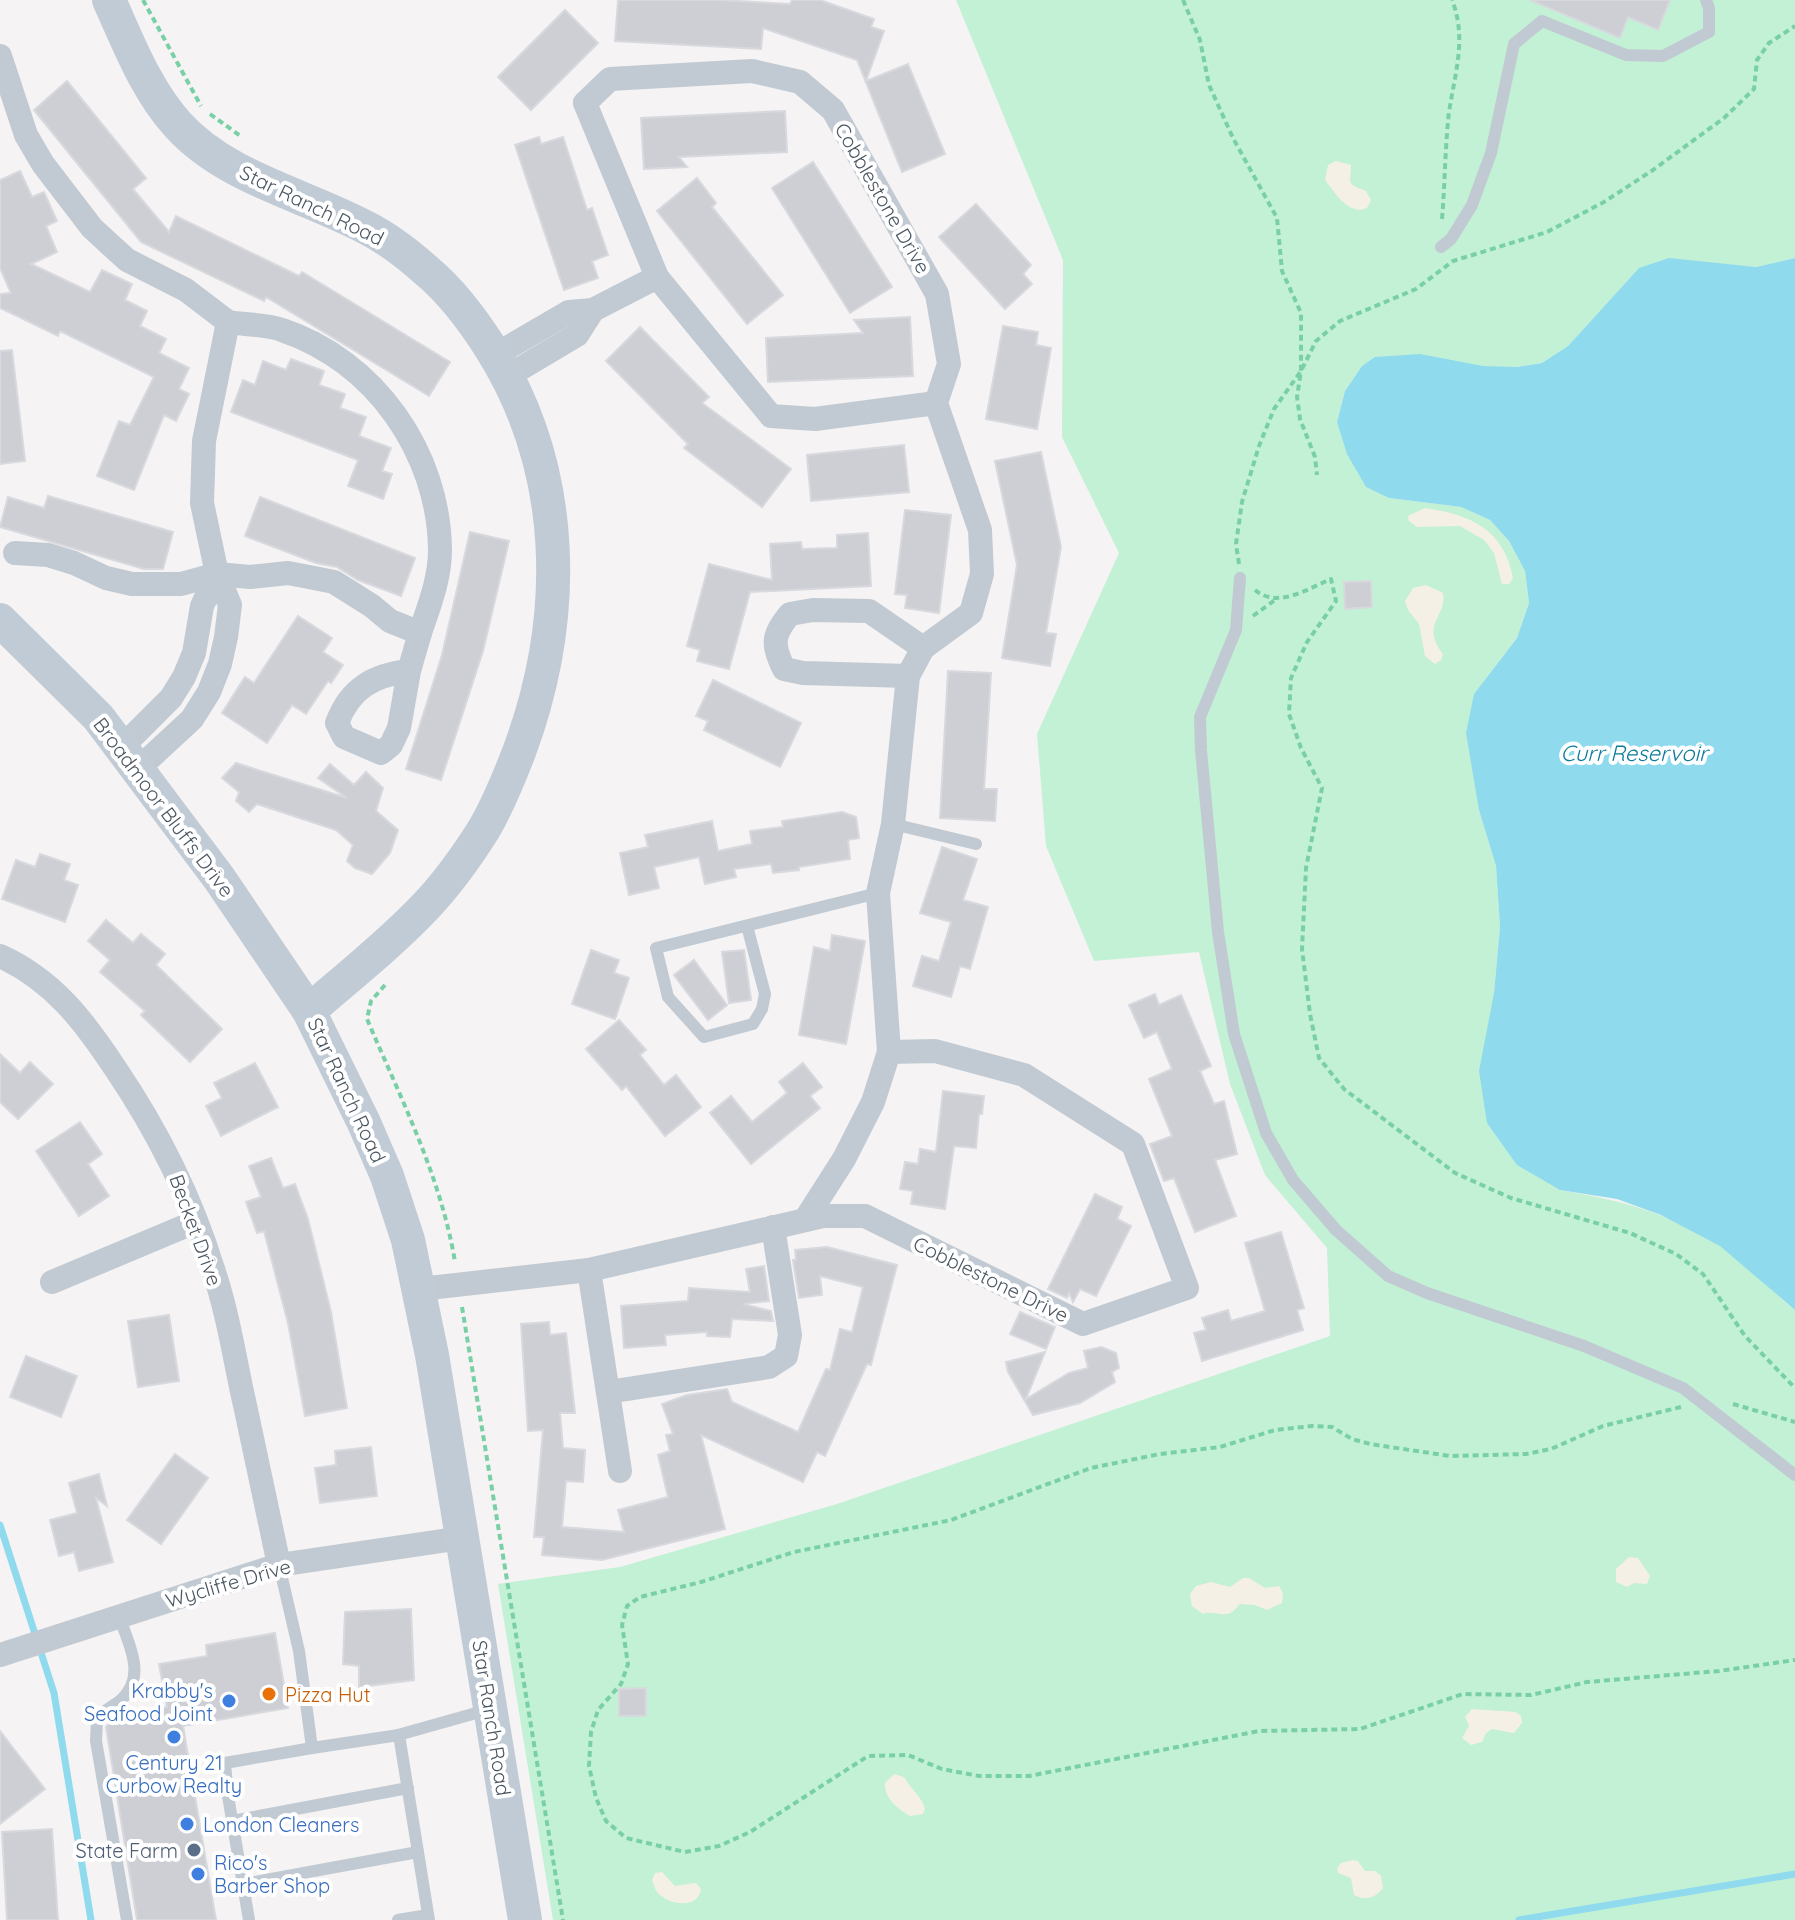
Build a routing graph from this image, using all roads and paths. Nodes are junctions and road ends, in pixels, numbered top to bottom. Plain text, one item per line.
1 (109, 0) edge
2 (1183, 0) edge
3 (1452, 0) edge
4 (1706, 0) edge
5 (1795, 26) edge
6 (0, 56) edge
7 (1441, 247) junction
8 (1439, 272) junction
9 (657, 277) junction
10 (228, 322) junction
11 (501, 366) junction
12 (1301, 371) junction
13 (936, 403) junction
14 (1317, 475) dead end
15 (15, 553) dead end
16 (217, 574) junction
17 (1240, 578) junction
18 (0, 620) edge
19 (420, 633) junction
20 (923, 648) junction
21 (409, 671) dead end
22 (908, 676) junction
23 (130, 758) junction
24 (893, 824) junction
25 (976, 844) dead end
26 (878, 893) junction
27 (747, 926) junction
28 (0, 956) edge
29 (309, 1011) junction
30 (889, 1052) junction
31 (805, 1220) junction
32 (195, 1222) junction
33 (773, 1227) junction
34 (589, 1270) junction
35 (52, 1282) dead end
36 (420, 1289) junction
37 (1795, 1388) edge
38 (608, 1392) junction
39 (1703, 1403) junction
40 (1795, 1422) edge
41 (620, 1471) dead end
42 (1795, 1475) edge
43 (462, 1538) junction
44 (279, 1565) junction
45 (119, 1616) junction
46 (4, 1654) edge
47 (1795, 1660) edge
48 (490, 1709) junction
49 (398, 1735) junction
50 (312, 1748) junction
51 (408, 1788) junction
52 (232, 1821) junction
53 (418, 1852) junction
54 (243, 1884) junction
55 (429, 1917) edge
56 (127, 1920) edge
57 (249, 1920) edge
58 (398, 1920) edge
59 (525, 1920) edge

1 - 11 street, Star Ranch Road
2 - 12 path
3 - 7 path
4 - 7 lane
5 - 8 path
6 - 10 street
7 - 8 path
8 - 12 path
9 - 11 street
9 - 13 street, Cobblestone Drive
9 - 13 street, Cobblestone Drive
10 - 16 street
10 - 19 street
11 - 29 street, Star Ranch Road
12 - 14 path
12 - 17 path
13 - 20 street
15 - 16 street
16 - 19 street
16 - 23 street
17 - 37 path
17 - 39 lane
18 - 23 street, Broadmoor Bluffs Drive
19 - 21 street
20 - 22 street
20 - 22 street
22 - 24 street
23 - 29 street, Broadmoor Bluffs Drive
24 - 25 lane
24 - 26 street
26 - 27 lane
26 - 30 street
27 - 27 lane
28 - 32 street, Becket Drive
29 - 36 street, Star Ranch Road
30 - 31 street
30 - 31 street, Cobblestone Drive
31 - 33 street, Cobblestone Drive
32 - 35 street
32 - 44 street, Becket Drive
33 - 34 street, Cobblestone Drive
33 - 38 street
34 - 36 street, Cobblestone Drive
34 - 38 street
36 - 43 street, Star Ranch Road
38 - 41 street
39 - 40 path
39 - 42 lane
39 - 47 path
43 - 44 street, Wycliffe Drive
43 - 48 street, Star Ranch Road
44 - 45 street, Wycliffe Drive
44 - 50 lane
45 - 46 street, Wycliffe Drive
45 - 56 lane
48 - 49 lane
48 - 59 street, Star Ranch Road
49 - 50 lane
49 - 51 lane
50 - 52 lane
51 - 52 lane
51 - 53 lane
52 - 54 lane
53 - 54 lane
53 - 55 lane
54 - 57 lane
55 - 58 lane

